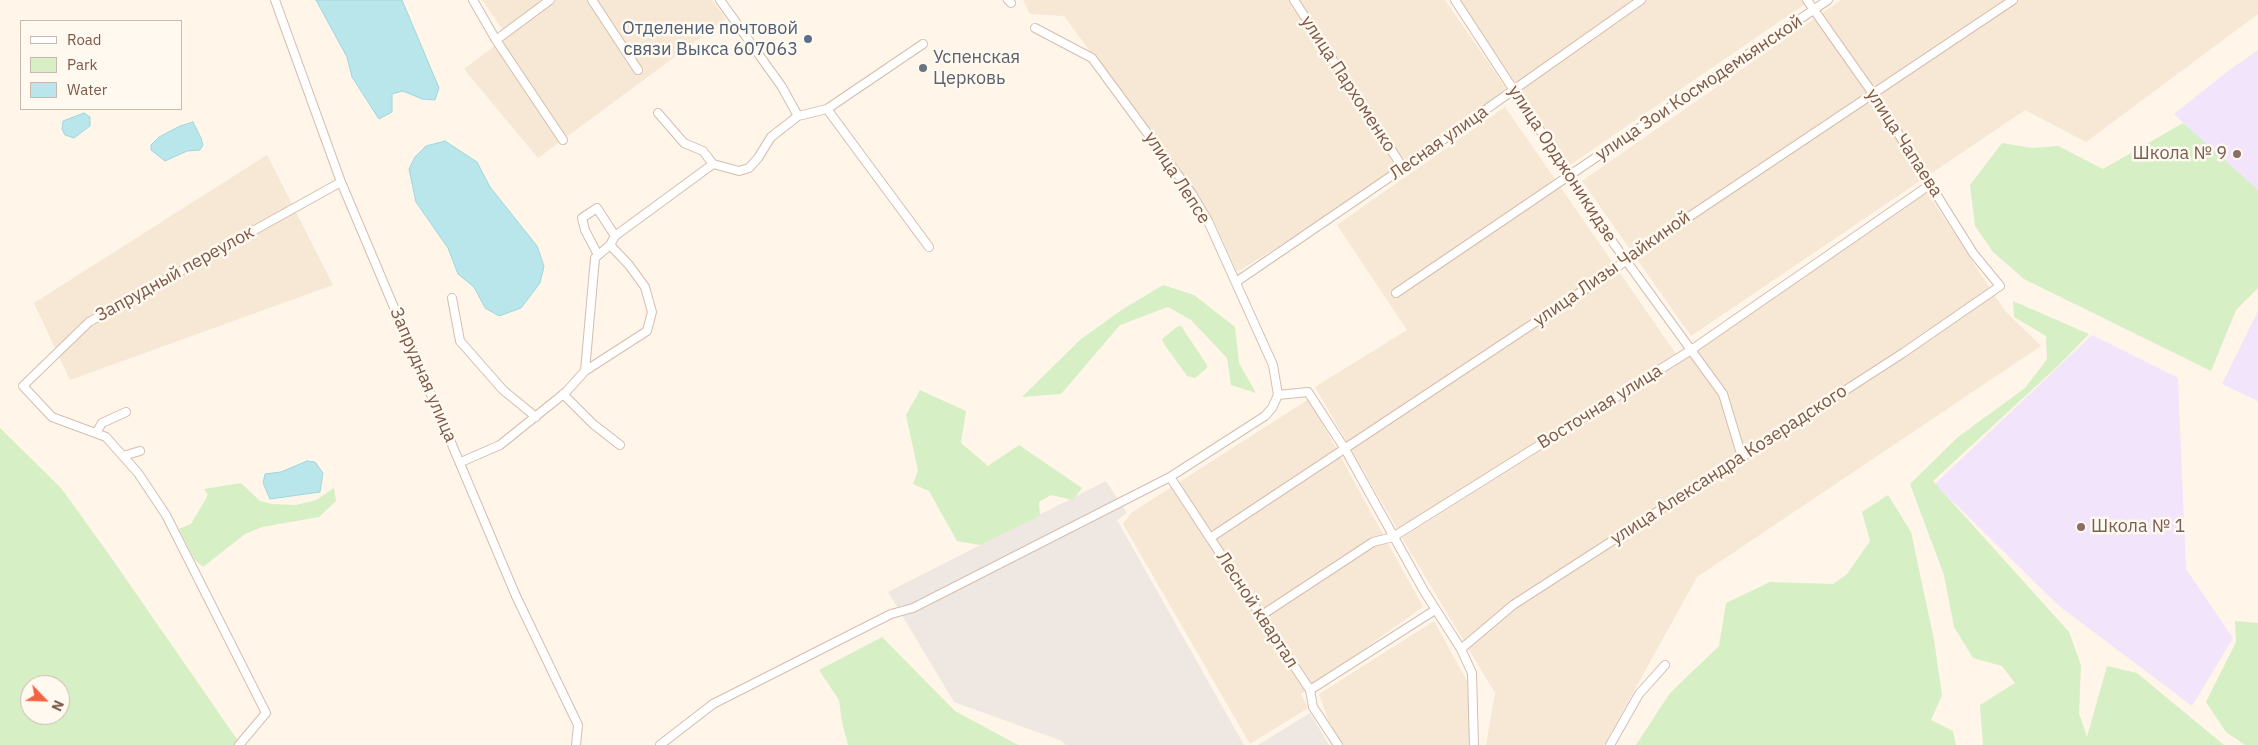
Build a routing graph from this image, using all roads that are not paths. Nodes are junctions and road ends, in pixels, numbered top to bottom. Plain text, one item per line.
1 (275, 0) edge
2 (473, 0) edge
3 (550, 0) edge
4 (592, 0) edge
5 (720, 0) edge
6 (1294, 0) edge
7 (1455, 0) edge
8 (1641, 0) edge
9 (1806, 0) edge
10 (1828, 0) edge
11 (2013, 0) edge
12 (1813, 10) junction
13 (1035, 28) dead end
14 (496, 40) junction
15 (923, 44) dead end
16 (638, 70) dead end
17 (1514, 90) junction
18 (1872, 93) junction
19 (827, 109) junction
20 (658, 113) dead end
21 (798, 116) junction
22 (563, 140) dead end
23 (713, 164) junction
24 (1403, 168) junction
25 (1569, 176) junction
26 (341, 182) junction
27 (1931, 184) junction
28 (615, 236) junction
29 (610, 245) junction
30 (928, 247) dead end
31 (598, 256) junction
32 (1626, 259) junction
33 (1236, 282) junction
34 (2000, 286) joint
35 (1396, 293) dead end
36 (452, 298) dead end
37 (1691, 350) junction
38 (585, 371) junction
39 (563, 394) junction
40 (1278, 395) junction
41 (126, 412) dead end
42 (536, 417) junction
43 (96, 433) junction
44 (620, 445) dead end
45 (1345, 449) junction
46 (140, 451) dead end
47 (123, 456) junction
48 (1742, 457) junction
49 (461, 462) junction
50 (1170, 477) junction
51 (1393, 537) junction
52 (1210, 538) junction
53 (1435, 610) junction
54 (1262, 615) junction
55 (1461, 649) junction
56 (1665, 665) dead end
57 (1310, 690) junction
58 (239, 745) edge
59 (576, 745) edge
60 (660, 745) edge
61 (1338, 745) edge
62 (1474, 745) edge
63 (1610, 745) edge

1 - 26 street, Запрудная улица
2 - 14 street
3 - 14 street
4 - 16 street
5 - 21 street
6 - 24 street, улица Пархоменко
7 - 17 street, улица Орджоникидзе
8 - 17 street, Лесная улица
9 - 12 street, улица Чапаева
10 - 12 street, улица Зои Космодемьянской
11 - 18 street, улица Лизы Чайкиной
12 - 18 street, улица Чапаева
12 - 25 street, улица Зои Космодемьянской
13 - 33 street, улица Лепсе
14 - 22 street
15 - 19 street
17 - 24 street, Лесная улица
17 - 25 street, улица Орджоникидзе
18 - 27 street, улица Чапаева
18 - 32 street, улица Лизы Чайкиной
19 - 21 street
19 - 30 street
20 - 23 street
21 - 23 street
23 - 28 street
24 - 33 street, Лесная улица
25 - 32 street, улица Орджоникидзе
25 - 35 street, улица Зои Космодемьянской
26 - 43 street, Запрудный переулок
26 - 49 street, Запрудная улица
27 - 34 street, улица Чапаева
27 - 37 street, Восточная улица
28 - 29 street
28 - 31 street
29 - 31 street
29 - 38 street
31 - 38 street
32 - 37 street, улица Орджоникидзе
32 - 45 street, улица Лизы Чайкиной
33 - 40 street, улица Лепсе
34 - 48 street, улица Александра Козерадского
36 - 42 street
37 - 48 street, улица Орджоникидзе
37 - 51 street, Восточная улица
38 - 39 street
39 - 42 street
39 - 44 street
40 - 45 street
40 - 50 street
41 - 43 street
42 - 49 street
43 - 47 street
45 - 51 street
45 - 52 street, улица Лизы Чайкиной
46 - 47 street
47 - 58 street
48 - 55 street, улица Александра Козерадского
49 - 59 street, Запрудная улица
50 - 52 street, Лесной квартал
50 - 60 street
51 - 53 street
51 - 54 street, Восточная улица
52 - 54 street, Лесной квартал
53 - 55 street
53 - 57 street
54 - 57 street, Лесной квартал
55 - 62 street
56 - 63 street
57 - 61 street, Лесной квартал

